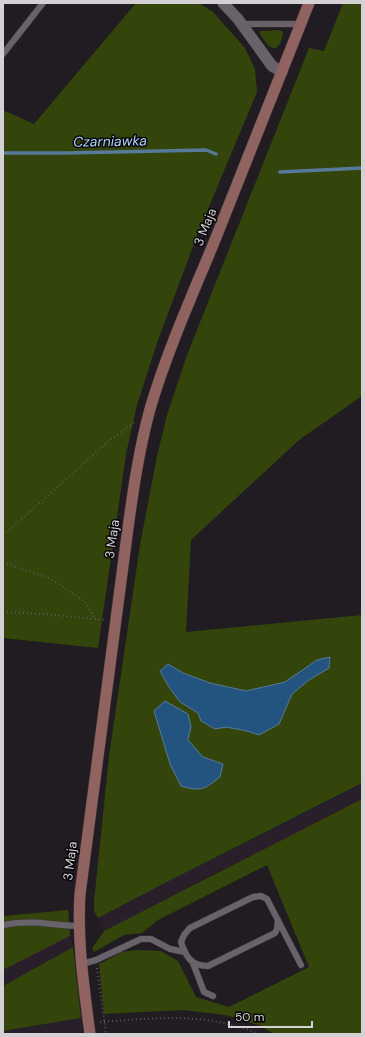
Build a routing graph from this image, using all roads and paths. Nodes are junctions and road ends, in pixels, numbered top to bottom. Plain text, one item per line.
1 (43, 3) edge
2 (223, 3) edge
3 (309, 3) edge
4 (242, 24) junction
5 (300, 24) junction
6 (3, 54) edge
7 (282, 72) junction
8 (150, 410) junction
9 (3, 535) edge
10 (3, 563) edge
11 (3, 612) edge
12 (96, 620) junction
13 (116, 622) junction
14 (278, 920) junction
15 (3, 925) edge
16 (80, 926) junction
17 (185, 952) junction
18 (96, 960) junction
19 (193, 963) junction
20 (82, 964) junction
21 (301, 965) dead end
22 (213, 996) dead end
23 (104, 1022) junction
24 (88, 1023) junction
25 (90, 1034) edge
26 (106, 1034) edge
27 (258, 1034) edge

1 - 6 lane
2 - 4 street
3 - 5 main road, 3 Maja
4 - 5 lane
4 - 7 street
5 - 7 main road, 3 Maja
7 - 8 main road, 3 Maja
8 - 9 path
8 - 13 main road, 3 Maja
10 - 12 path
11 - 12 path
12 - 13 path
13 - 16 main road, 3 Maja
14 - 17 lane
14 - 19 lane
14 - 21 lane
15 - 16 lane
16 - 20 main road, 3 Maja
17 - 18 lane
17 - 19 lane
18 - 20 lane
18 - 23 path
19 - 22 lane
20 - 24 main road, 3 Maja
23 - 24 path
23 - 26 path
23 - 27 path
24 - 25 main road, 3 Maja

